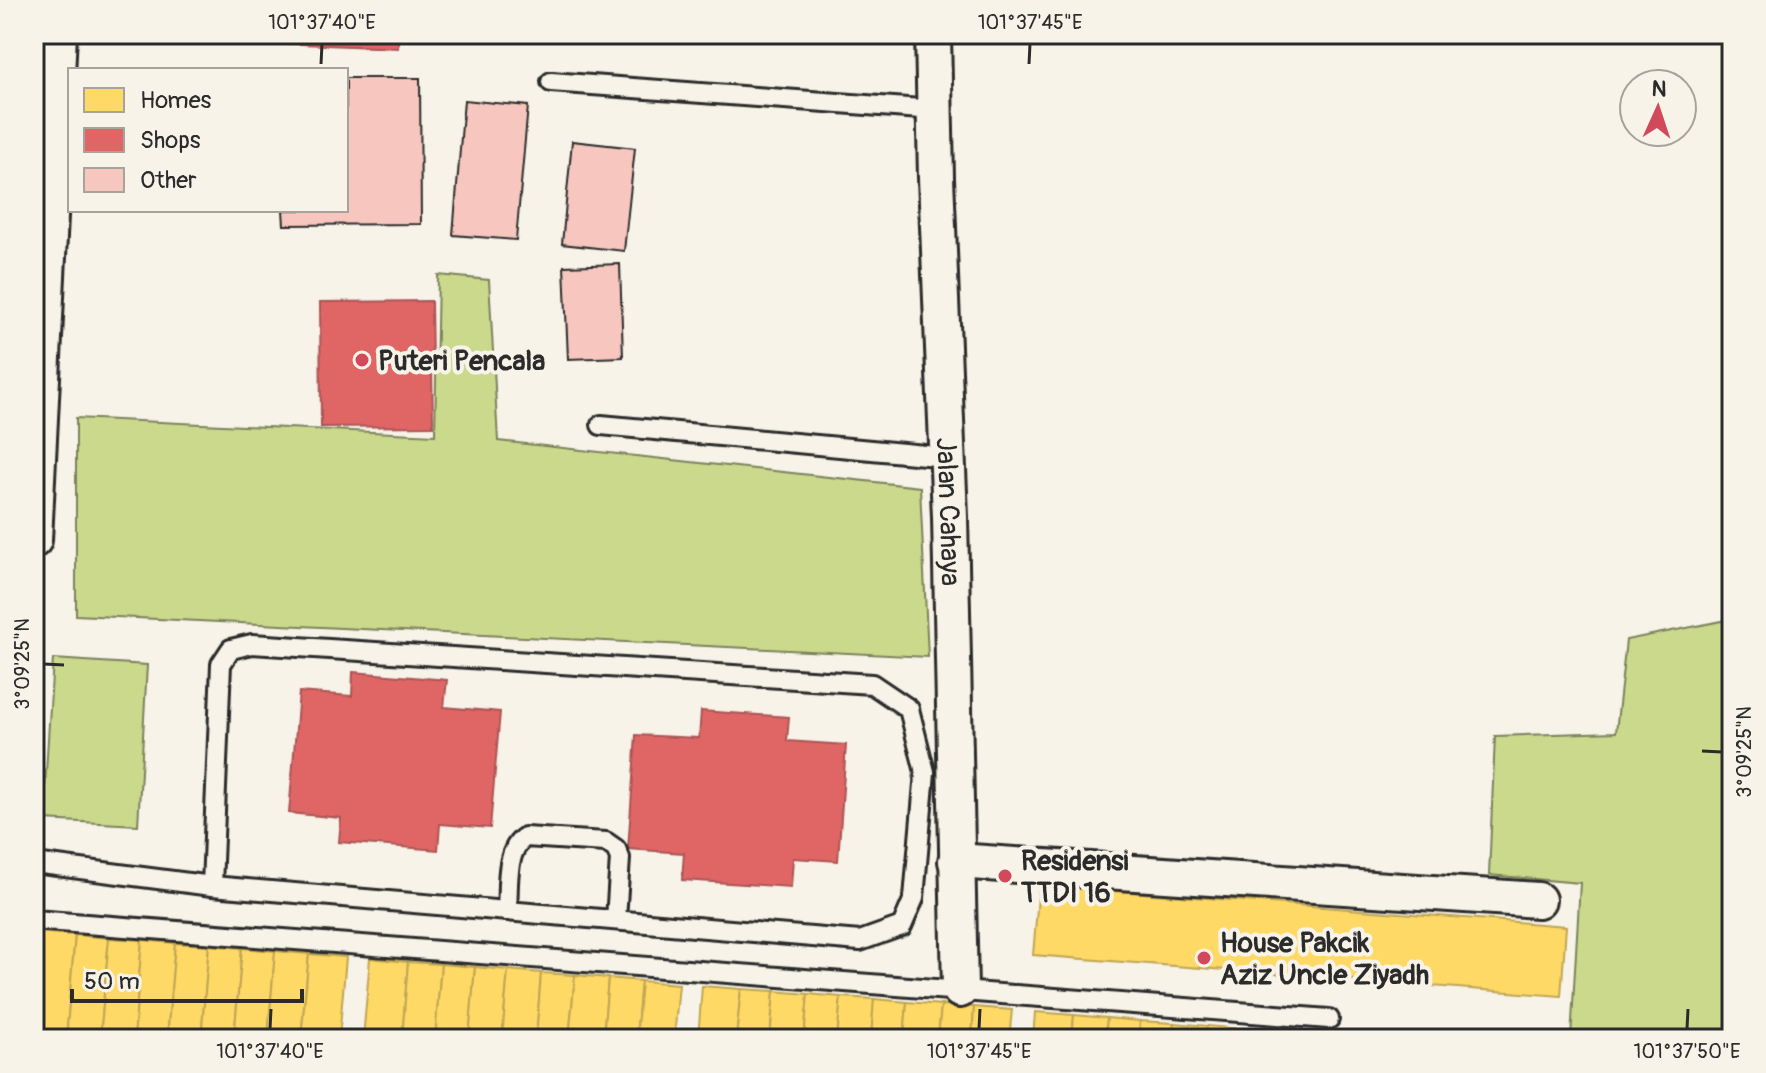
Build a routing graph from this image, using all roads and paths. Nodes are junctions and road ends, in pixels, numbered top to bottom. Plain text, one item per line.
1 (59, 34) edge
2 (933, 34) edge
3 (551, 82) dead end
4 (935, 110) junction
5 (43, 129) edge
6 (601, 425) dead end
7 (947, 457) junction
8 (34, 540) edge
9 (956, 861) junction
10 (34, 863) edge
11 (212, 886) junction
12 (1538, 900) dead end
13 (507, 911) junction
14 (34, 920) edge
15 (616, 920) junction
16 (960, 990) junction
17 (1329, 1019) dead end

1 - 5 street
2 - 4 street, Jalan Cahaya
3 - 4 lane
4 - 7 street, Jalan Cahaya
5 - 8 street
6 - 7 lane
7 - 9 street, Jalan Cahaya
9 - 12 street
9 - 16 street, Jalan Cahaya
10 - 11 lane
11 - 13 lane
11 - 15 lane
13 - 15 lane
13 - 15 lane
14 - 16 lane
16 - 17 lane

